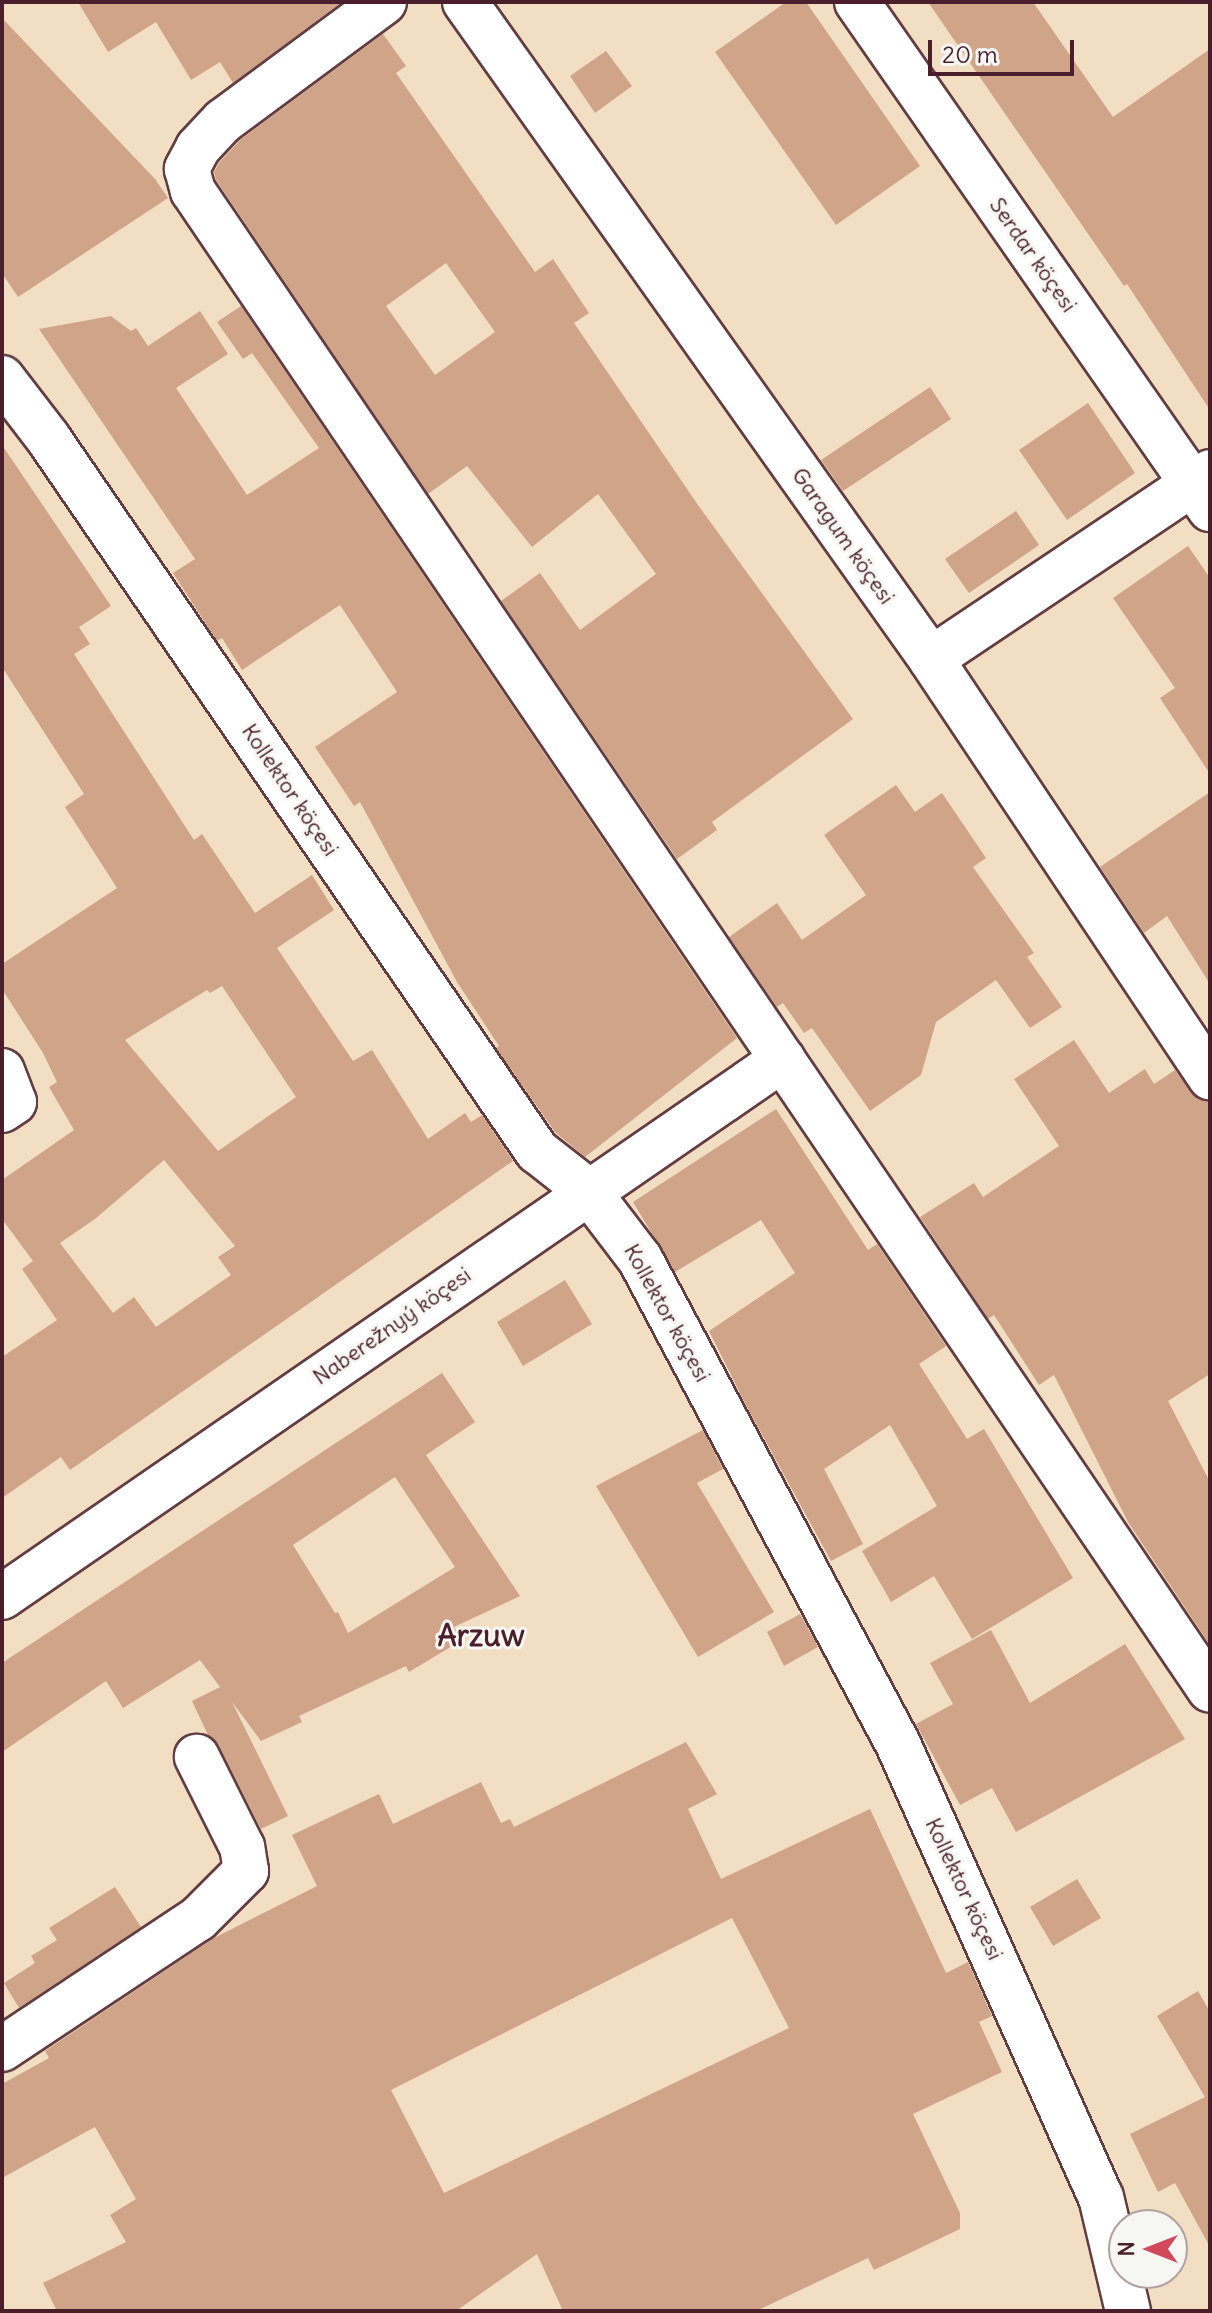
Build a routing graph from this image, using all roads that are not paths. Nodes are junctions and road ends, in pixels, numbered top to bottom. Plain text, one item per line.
1 (384, 2) edge
2 (465, 2) edge
3 (857, 2) edge
4 (2, 378) edge
5 (1204, 488) edge
6 (931, 659) junction
7 (783, 1059) junction
8 (2, 1071) edge
9 (1210, 1077) edge
10 (2, 1110) edge
11 (588, 1191) junction
12 (2, 1597) edge
13 (1210, 1690) edge
14 (197, 1757) dead end
15 (2, 2049) edge
16 (1128, 2311) edge

1 - 7 street
2 - 6 street, Garagum köçesi
3 - 5 street, Serdar köçesi
4 - 11 street, Kollektor köçesi
5 - 6 street
6 - 9 street, Garagum köçesi
7 - 11 street, Naberežnyý köçesi
7 - 13 street
8 - 10 street
11 - 12 street, Naberežnyý köçesi
11 - 16 street, Kollektor köçesi
14 - 15 street

